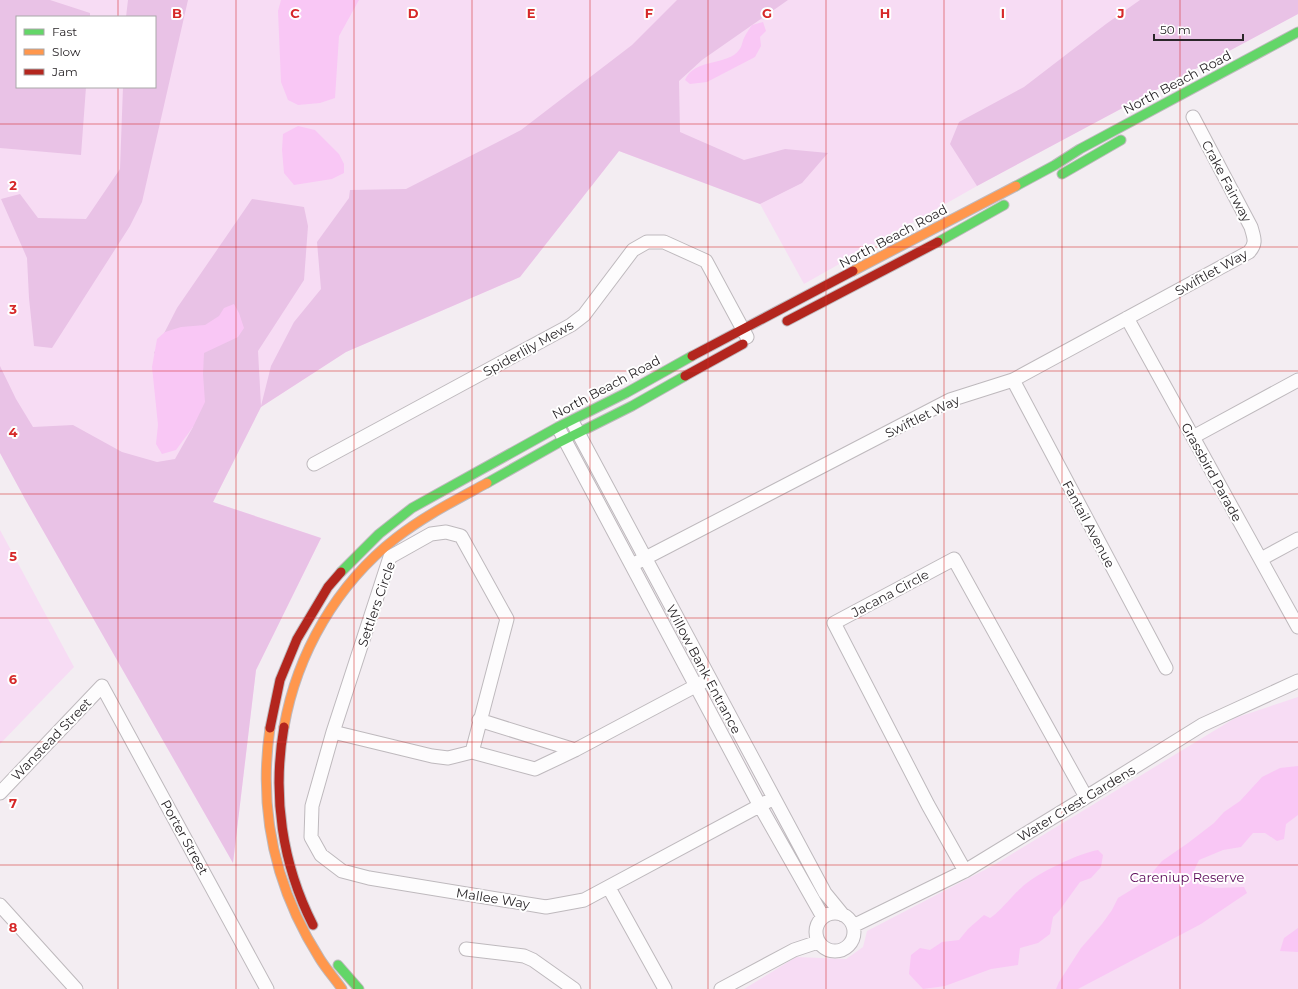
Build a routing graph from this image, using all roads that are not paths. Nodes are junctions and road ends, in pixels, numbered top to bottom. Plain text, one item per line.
1 (1298, 32) edge
2 (1193, 117) dead end
3 (1130, 136) dead end
4 (1055, 177) dead end
5 (1014, 200) dead end
6 (1254, 247) joint
7 (1126, 318) junction
8 (782, 324) dead end
9 (749, 336) junction
10 (1013, 380) junction
11 (1298, 380) edge
12 (571, 420) junction
13 (558, 427) junction
14 (578, 432) junction
15 (1193, 437) junction
16 (565, 439) junction
17 (314, 464) dead end
18 (1298, 539) edge
19 (646, 558) junction
20 (1261, 559) junction
21 (632, 565) junction
22 (1298, 627) edge
23 (1166, 668) dead end
24 (710, 679) junction
25 (1298, 681) edge
26 (696, 685) junction
27 (102, 686) joint
28 (479, 720) junction
29 (334, 732) junction
30 (574, 750) junction
31 (472, 752) junction
32 (0, 793) edge
33 (1086, 797) junction
34 (774, 798) junction
35 (760, 806) junction
36 (965, 871) junction
37 (609, 888) junction
38 (0, 905) edge
39 (843, 915) junction
40 (823, 917) junction
41 (853, 926) junction
42 (317, 931) dead end
43 (818, 942) junction
44 (466, 949) dead end
45 (332, 958) dead end
46 (76, 989) edge
47 (267, 989) edge
48 (342, 989) edge
49 (359, 989) edge
50 (574, 989) edge
51 (665, 989) edge
52 (721, 989) edge

1 - 9 main road, North Beach Road
2 - 6 street, Crake Fairway
3 - 4 main road, North Beach Road
5 - 8 main road, North Beach Road
6 - 7 street, Swiftlet Way
7 - 10 street, Swiftlet Way
7 - 15 street, Grassbird Parade
9 - 12 main road, North Beach Road
9 - 14 main road, North Beach Road
9 - 17 street, Spiderlily Mews
10 - 19 street, Swiftlet Way
10 - 23 street, Fantail Avenue
11 - 15 street
12 - 13 main road, North Beach Road
12 - 14 street, Willow Bank Entrance
13 - 16 street, Willow Bank Entrance
13 - 48 main road, North Beach Road
14 - 16 main road, North Beach Road
14 - 19 street, Willow Bank Entrance
15 - 20 street, Grassbird Parade
16 - 21 street, Willow Bank Entrance
16 - 42 main road, North Beach Road
18 - 20 street
19 - 21 street, Swiftlet Way
19 - 24 street, Willow Bank Entrance
20 - 22 street, Grassbird Parade
21 - 26 street, Willow Bank Entrance
24 - 26 street
24 - 34 street, Willow Bank Entrance
25 - 33 street, Water Crest Gardens
26 - 30 street
26 - 35 street, Willow Bank Entrance
27 - 32 street, Wanstead Street
27 - 47 street, Porter Street
28 - 29 street, Settlers Circle
28 - 30 street
28 - 31 street, Settlers Circle
29 - 31 street
29 - 37 street, Mallee Way
30 - 31 street
33 - 36 street, Water Crest Gardens
33 - 36 street, Jacana Circle
34 - 35 street, Mallee Way
34 - 39 street, Willow Bank Entrance
35 - 37 street, Mallee Way
35 - 40 street, Willow Bank Entrance
36 - 41 street, Water Crest Gardens
37 - 51 street
38 - 46 street
39 - 40 street
39 - 41 street
40 - 43 street
41 - 43 street
43 - 52 street
44 - 50 street
45 - 49 main road

